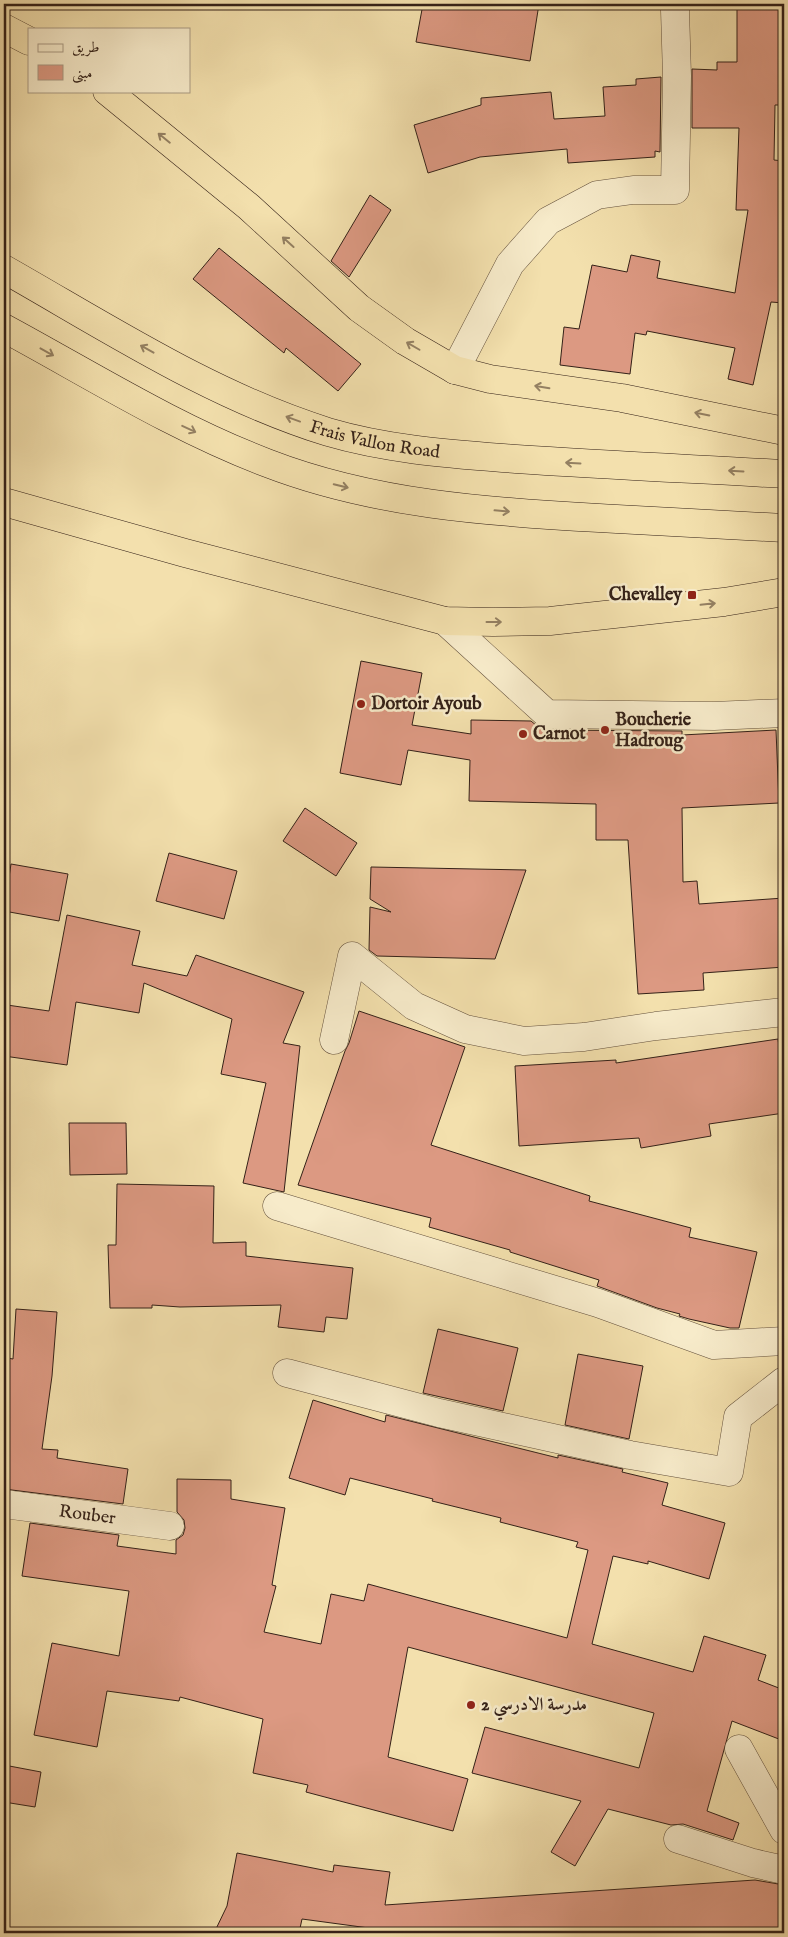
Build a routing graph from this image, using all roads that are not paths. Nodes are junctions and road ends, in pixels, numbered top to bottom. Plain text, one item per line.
1 (675, 10) dead end
2 (4, 28) edge
3 (28, 40) edge
4 (108, 92) edge
5 (4, 268) edge
6 (4, 328) edge
7 (455, 370) junction
8 (784, 431) edge
9 (784, 474) edge
10 (4, 502) edge
11 (784, 528) edge
12 (784, 592) edge
13 (445, 621) junction
14 (784, 713) edge
15 (784, 1012) edge
16 (334, 1040) dead end
17 (277, 1206) dead end
18 (784, 1341) edge
19 (287, 1372) dead end
20 (784, 1381) edge
21 (4, 1504) edge
22 (170, 1526) dead end
23 (739, 1749) dead end
24 (784, 1830) edge
25 (678, 1839) dead end
26 (784, 1870) edge

1 - 7 street
2 - 3 highway
7 -> 4 highway
9 -> 5 highway, Frais Vallon Road
6 -> 11 highway
8 -> 7 highway
10 - 13 highway
13 -> 12 highway
13 - 14 street
15 - 16 street
17 - 18 street
19 - 20 street
21 - 22 street, Rouber
23 - 24 street
25 - 26 street

